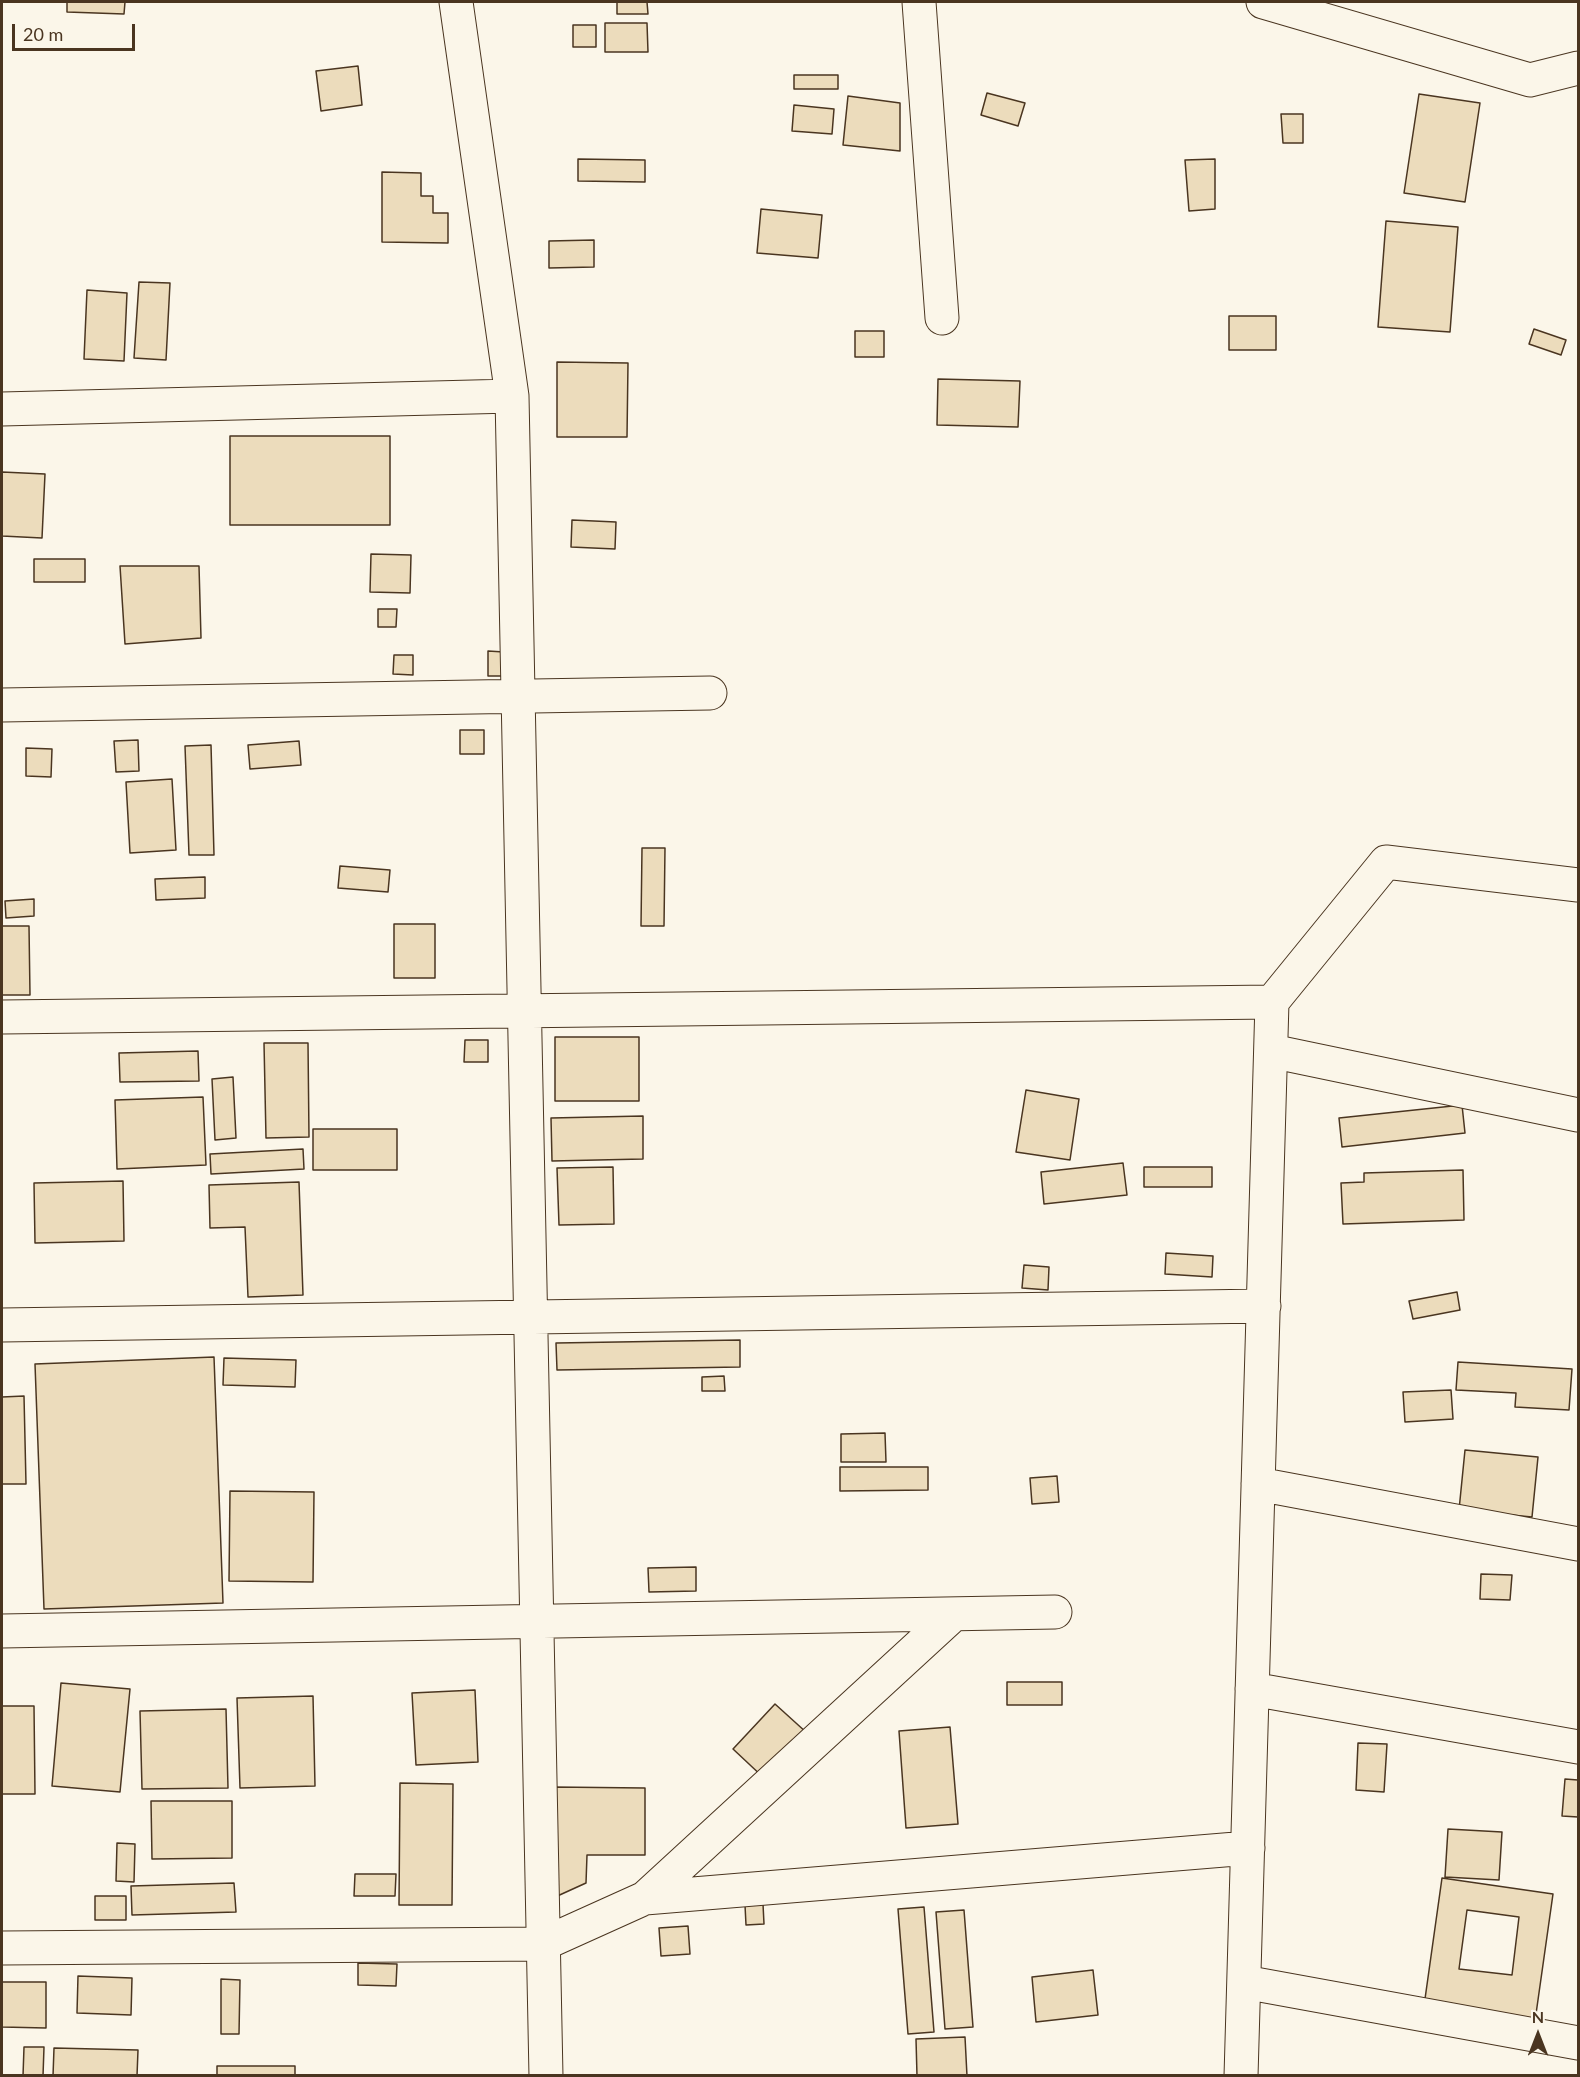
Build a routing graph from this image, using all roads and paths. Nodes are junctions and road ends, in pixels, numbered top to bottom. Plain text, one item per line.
1 (456, 2) edge
2 (920, 2) edge
3 (1263, 2) edge
4 (1578, 68) edge
5 (942, 318) dead end
6 (512, 396) junction
7 (2, 409) edge
8 (710, 693) dead end
9 (518, 696) junction
10 (2, 705) edge
11 (1578, 885) edge
12 (1272, 1002) junction
13 (525, 1011) junction
14 (2, 1017) edge
15 (1271, 1051) junction
16 (1578, 1115) edge
17 (1264, 1306) junction
18 (531, 1317) junction
19 (2, 1325) edge
20 (1258, 1484) junction
21 (1578, 1544) edge
22 (1055, 1612) dead end
23 (954, 1614) junction
24 (537, 1621) junction
25 (2, 1631) edge
26 (1252, 1689) junction
27 (1578, 1747) edge
28 (1248, 1848) junction
29 (645, 1898) junction
30 (543, 1944) junction
31 (2, 1948) edge
32 (1244, 1982) junction
33 (1578, 2043) edge
34 (546, 2076) edge
35 (1241, 2076) edge

1 - 6 street
2 - 5 street
3 - 4 street
6 - 7 street
6 - 9 street
8 - 9 street
9 - 10 street
9 - 13 street
11 - 12 street
12 - 13 street
12 - 15 street
13 - 14 street
13 - 18 street
15 - 16 street
15 - 17 street
17 - 18 street
17 - 20 street
18 - 19 street
18 - 24 street
20 - 21 street
20 - 26 street
22 - 23 street
23 - 24 street
23 - 29 street
24 - 25 street
24 - 30 street
26 - 27 street
26 - 28 street
28 - 29 street
28 - 32 street
29 - 30 street
30 - 31 street
30 - 34 street
32 - 33 street
32 - 35 street

